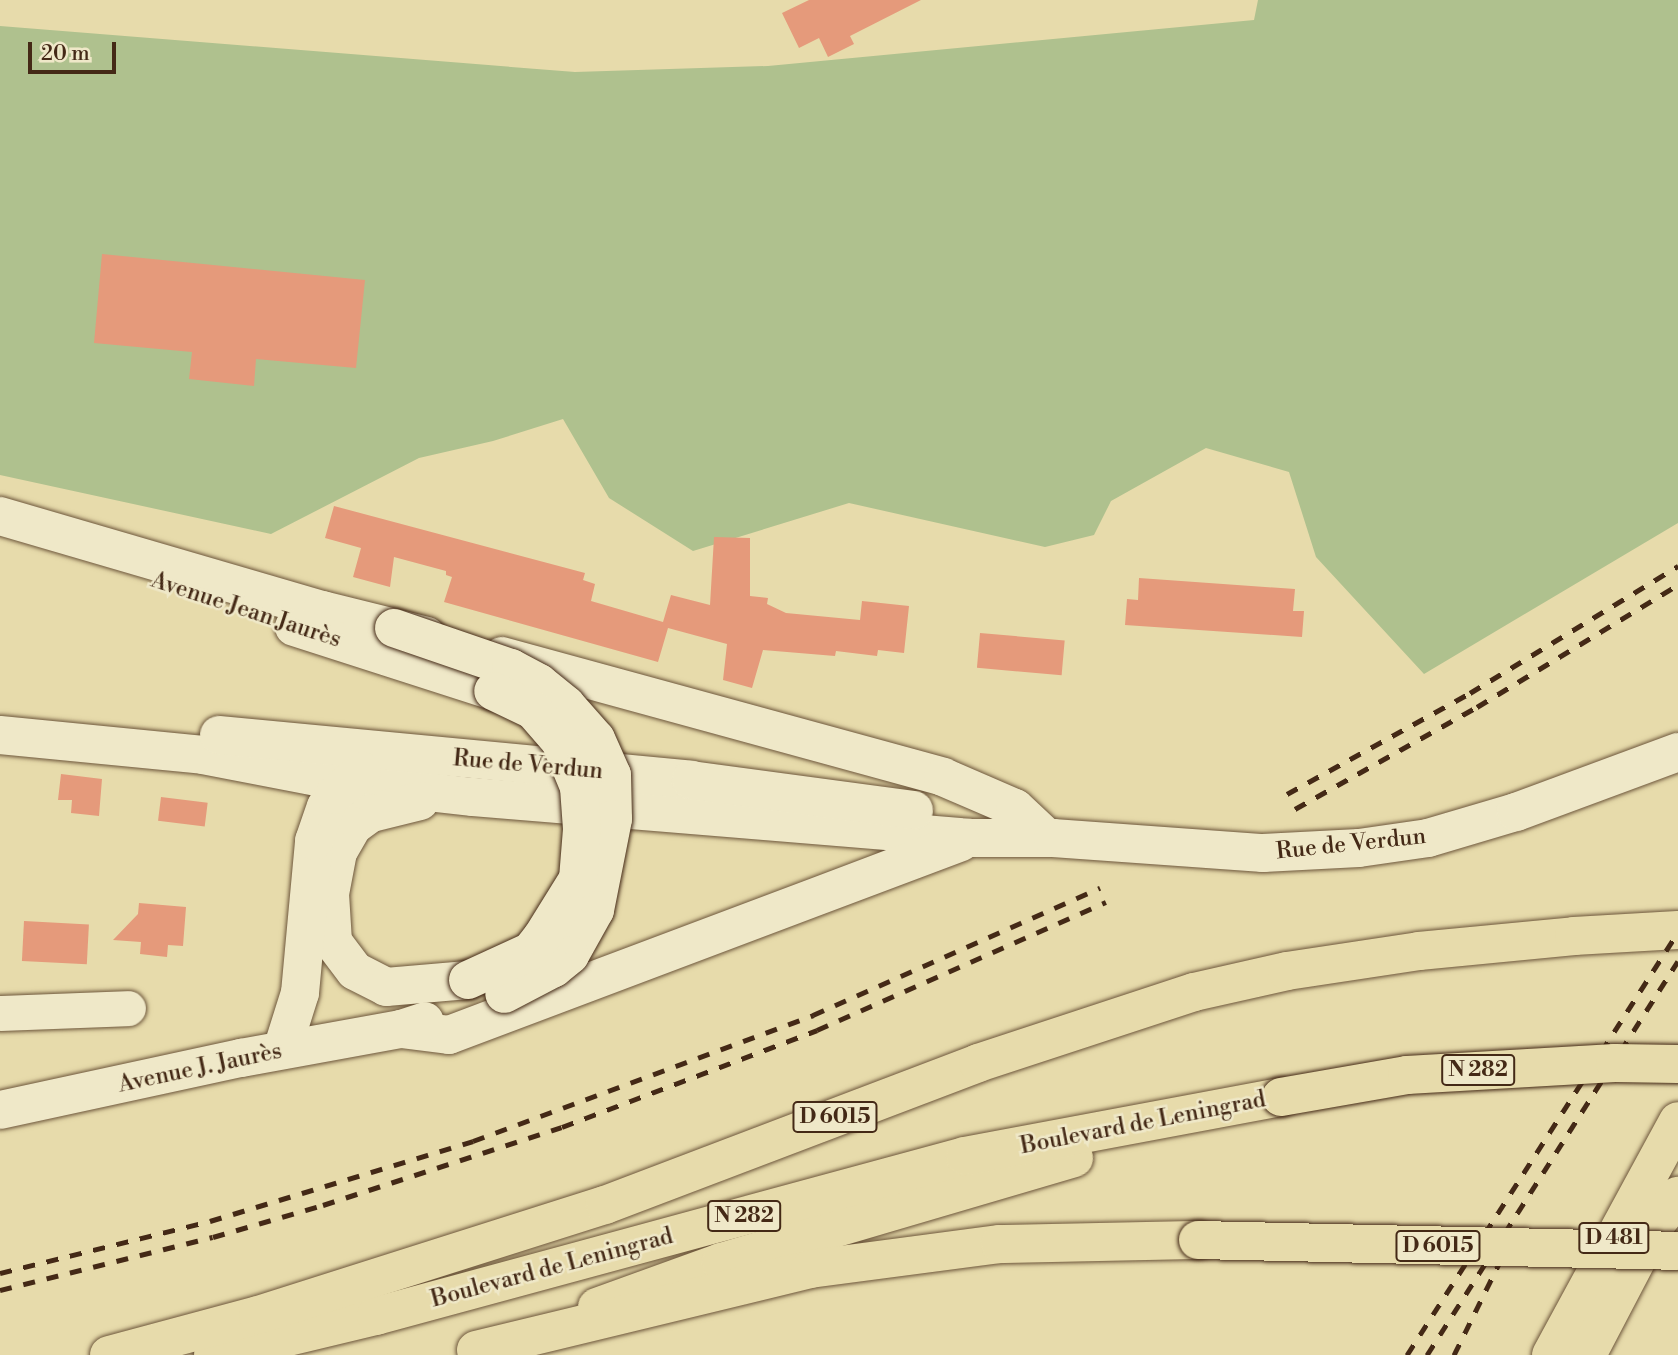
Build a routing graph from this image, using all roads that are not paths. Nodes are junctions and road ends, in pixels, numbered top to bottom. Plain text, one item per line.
1 (0, 516) edge
2 (0, 527) edge
3 (394, 628) junction
4 (0, 719) edge
5 (0, 735) edge
6 (1678, 752) edge
7 (203, 755) junction
8 (421, 755) junction
9 (348, 783) junction
10 (473, 797) junction
11 (1048, 836) junction
12 (969, 838) junction
13 (314, 841) junction
14 (1678, 930) edge
15 (468, 981) junction
16 (128, 1008) dead end
17 (0, 1013) edge
18 (401, 1029) junction
19 (282, 1050) junction
20 (1678, 1064) edge
21 (1280, 1097) junction
22 (0, 1110) edge
23 (1678, 1121) edge
24 (1678, 1196) edge
25 (1678, 1251) edge
26 (467, 1352) edge
27 (109, 1355) edge
28 (213, 1355) edge
29 (1551, 1355) edge
30 (1587, 1355) edge

1 - 3 main road, Avenue Jean Jaurès
2 - 15 main road, Avenue Jean Jaurès, bridge
3 - 11 main road
3 - 18 main road, bridge
4 - 8 main road, Rue de Verdun
5 - 7 main road, Rue de Verdun
6 - 11 main road, Rue de Verdun
7 - 9 main road, Rue de Verdun
7 - 13 main road
8 - 9 main road
8 - 11 main road, Rue de Verdun
9 - 10 main road, Rue de Verdun
9 - 13 main road
10 - 12 main road, Rue de Verdun
10 - 15 main road
11 - 12 main road, Rue de Verdun
12 - 18 main road
13 - 19 main road
14 - 27 main road, D 6015
15 - 18 main road
16 - 17 street
18 - 19 main road, Avenue J. Jaurès
19 - 22 main road, Avenue J. Jaurès
20 - 21 main road, N 282, bridge
21 - 26 main road, Boulevard de Leningrad / N 282
21 - 28 main road, Boulevard de Leningrad / N 282
23 - 29 main road, D 481
24 - 30 main road, D 481
25 - 26 main road, D 6015, bridge

